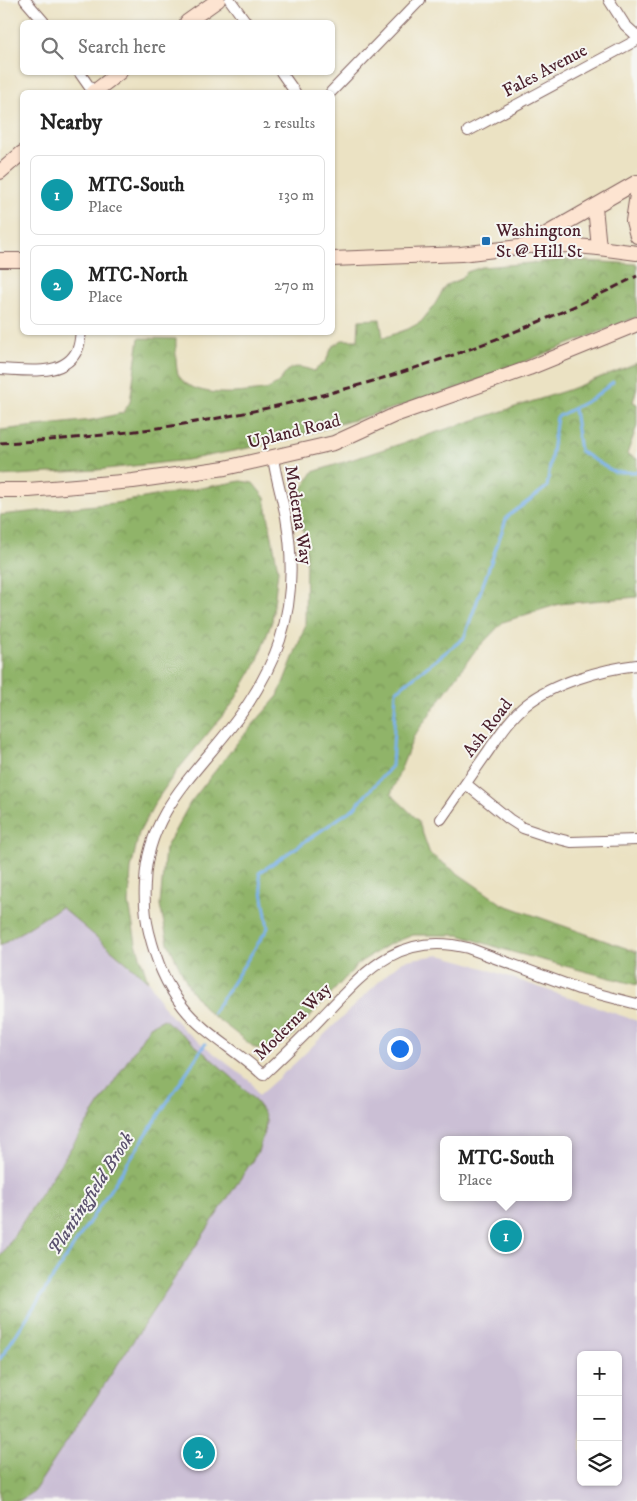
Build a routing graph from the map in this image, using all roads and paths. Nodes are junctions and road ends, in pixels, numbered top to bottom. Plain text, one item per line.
1 (25, 0) edge
2 (218, 0) edge
3 (230, 0) edge
4 (420, 0) edge
5 (609, 0) edge
6 (42, 20) edge
7 (190, 20) edge
8 (245, 20) edge
9 (637, 36) edge
10 (637, 40) edge
11 (82, 75) edge
12 (116, 75) edge
13 (283, 75) edge
14 (93, 90) edge
15 (97, 90) edge
16 (294, 90) edge
17 (333, 90) edge
18 (468, 131) dead end
19 (20, 155) edge
20 (0, 172) edge
21 (637, 182) edge
22 (637, 195) edge
23 (595, 207) junction
24 (637, 236) edge
25 (527, 246) junction
26 (598, 248) junction
27 (637, 253) edge
28 (335, 259) edge
29 (0, 260) edge
30 (20, 260) edge
31 (637, 324) edge
32 (80, 335) edge
33 (0, 369) edge
34 (273, 458) junction
35 (0, 490) edge
36 (637, 665) edge
37 (466, 784) junction
38 (441, 819) dead end
39 (637, 840) edge
40 (637, 1004) edge

1 - 6 street
2 - 7 main road
3 - 8 street
4 - 17 street
5 - 9 street
10 - 18 street, Fales Avenue
11 - 14 street
12 - 15 main road
13 - 16 street
19 - 20 main road
21 - 23 main road
22 - 24 main road
23 - 25 main road
23 - 26 main road
25 - 26 main road
25 - 28 main road
26 - 27 main road
29 - 30 main road
31 - 34 main road, Upland Road
32 - 33 street
34 - 35 main road, Upland Road
34 - 40 street, Moderna Way
36 - 37 street, Ash Road
37 - 38 street, Ash Road
37 - 39 street

